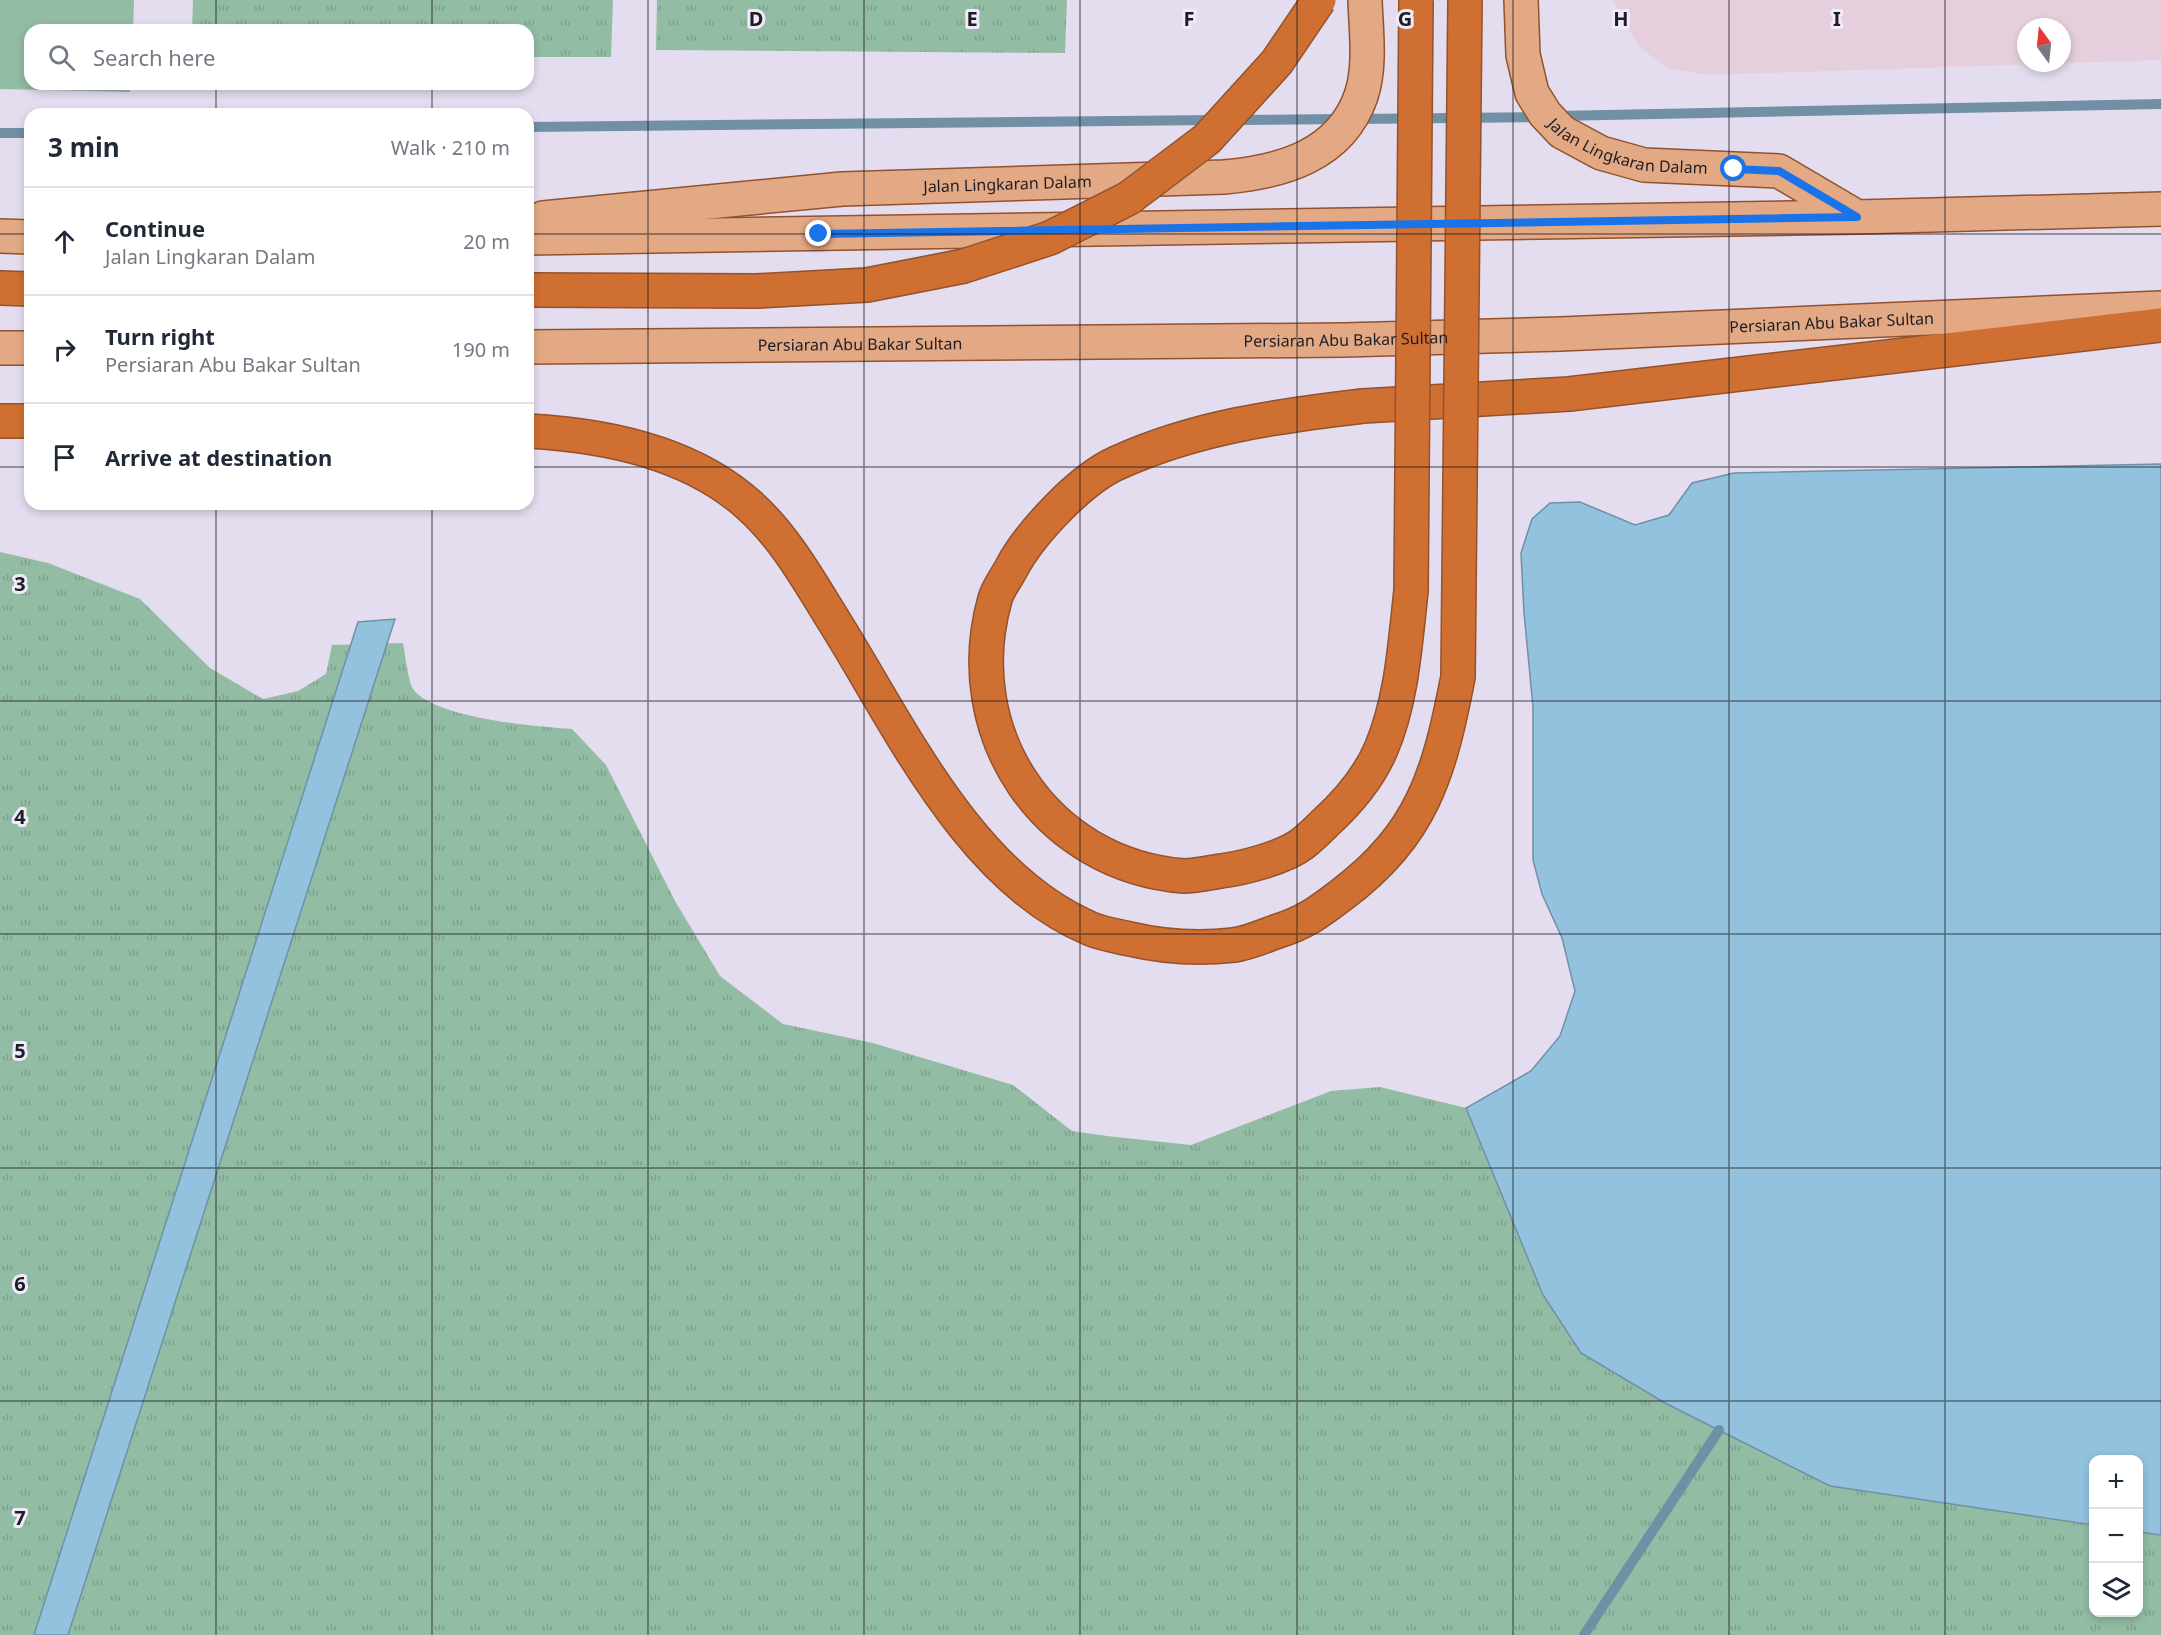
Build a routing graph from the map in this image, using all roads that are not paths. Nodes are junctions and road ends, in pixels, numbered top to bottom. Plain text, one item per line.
1 (1319, 0) edge
2 (1365, 0) edge
3 (1416, 0) edge
4 (1465, 0) edge
5 (1521, 0) edge
6 (2161, 209) edge
7 (1857, 217) junction
8 (534, 219) edge
9 (0, 236) edge
10 (24, 237) edge
11 (534, 238) edge
12 (0, 288) edge
13 (24, 289) edge
14 (534, 290) edge
15 (2161, 308) edge
16 (2161, 325) edge
17 (534, 347) edge
18 (0, 348) edge
19 (24, 348) edge
20 (0, 421) edge
21 (24, 422) edge
22 (534, 431) edge

1 - 14 highway, bridge
2 - 8 main road, Jalan Lingkaran Dalam
3 - 16 highway, bridge
4 - 22 highway, bridge
5 - 7 main road, Jalan Lingkaran Dalam
6 - 7 main road
7 - 11 main road
9 - 10 main road
12 - 13 highway
15 - 17 main road, Persiaran Abu Bakar Sultan
18 - 19 main road
20 - 21 highway

